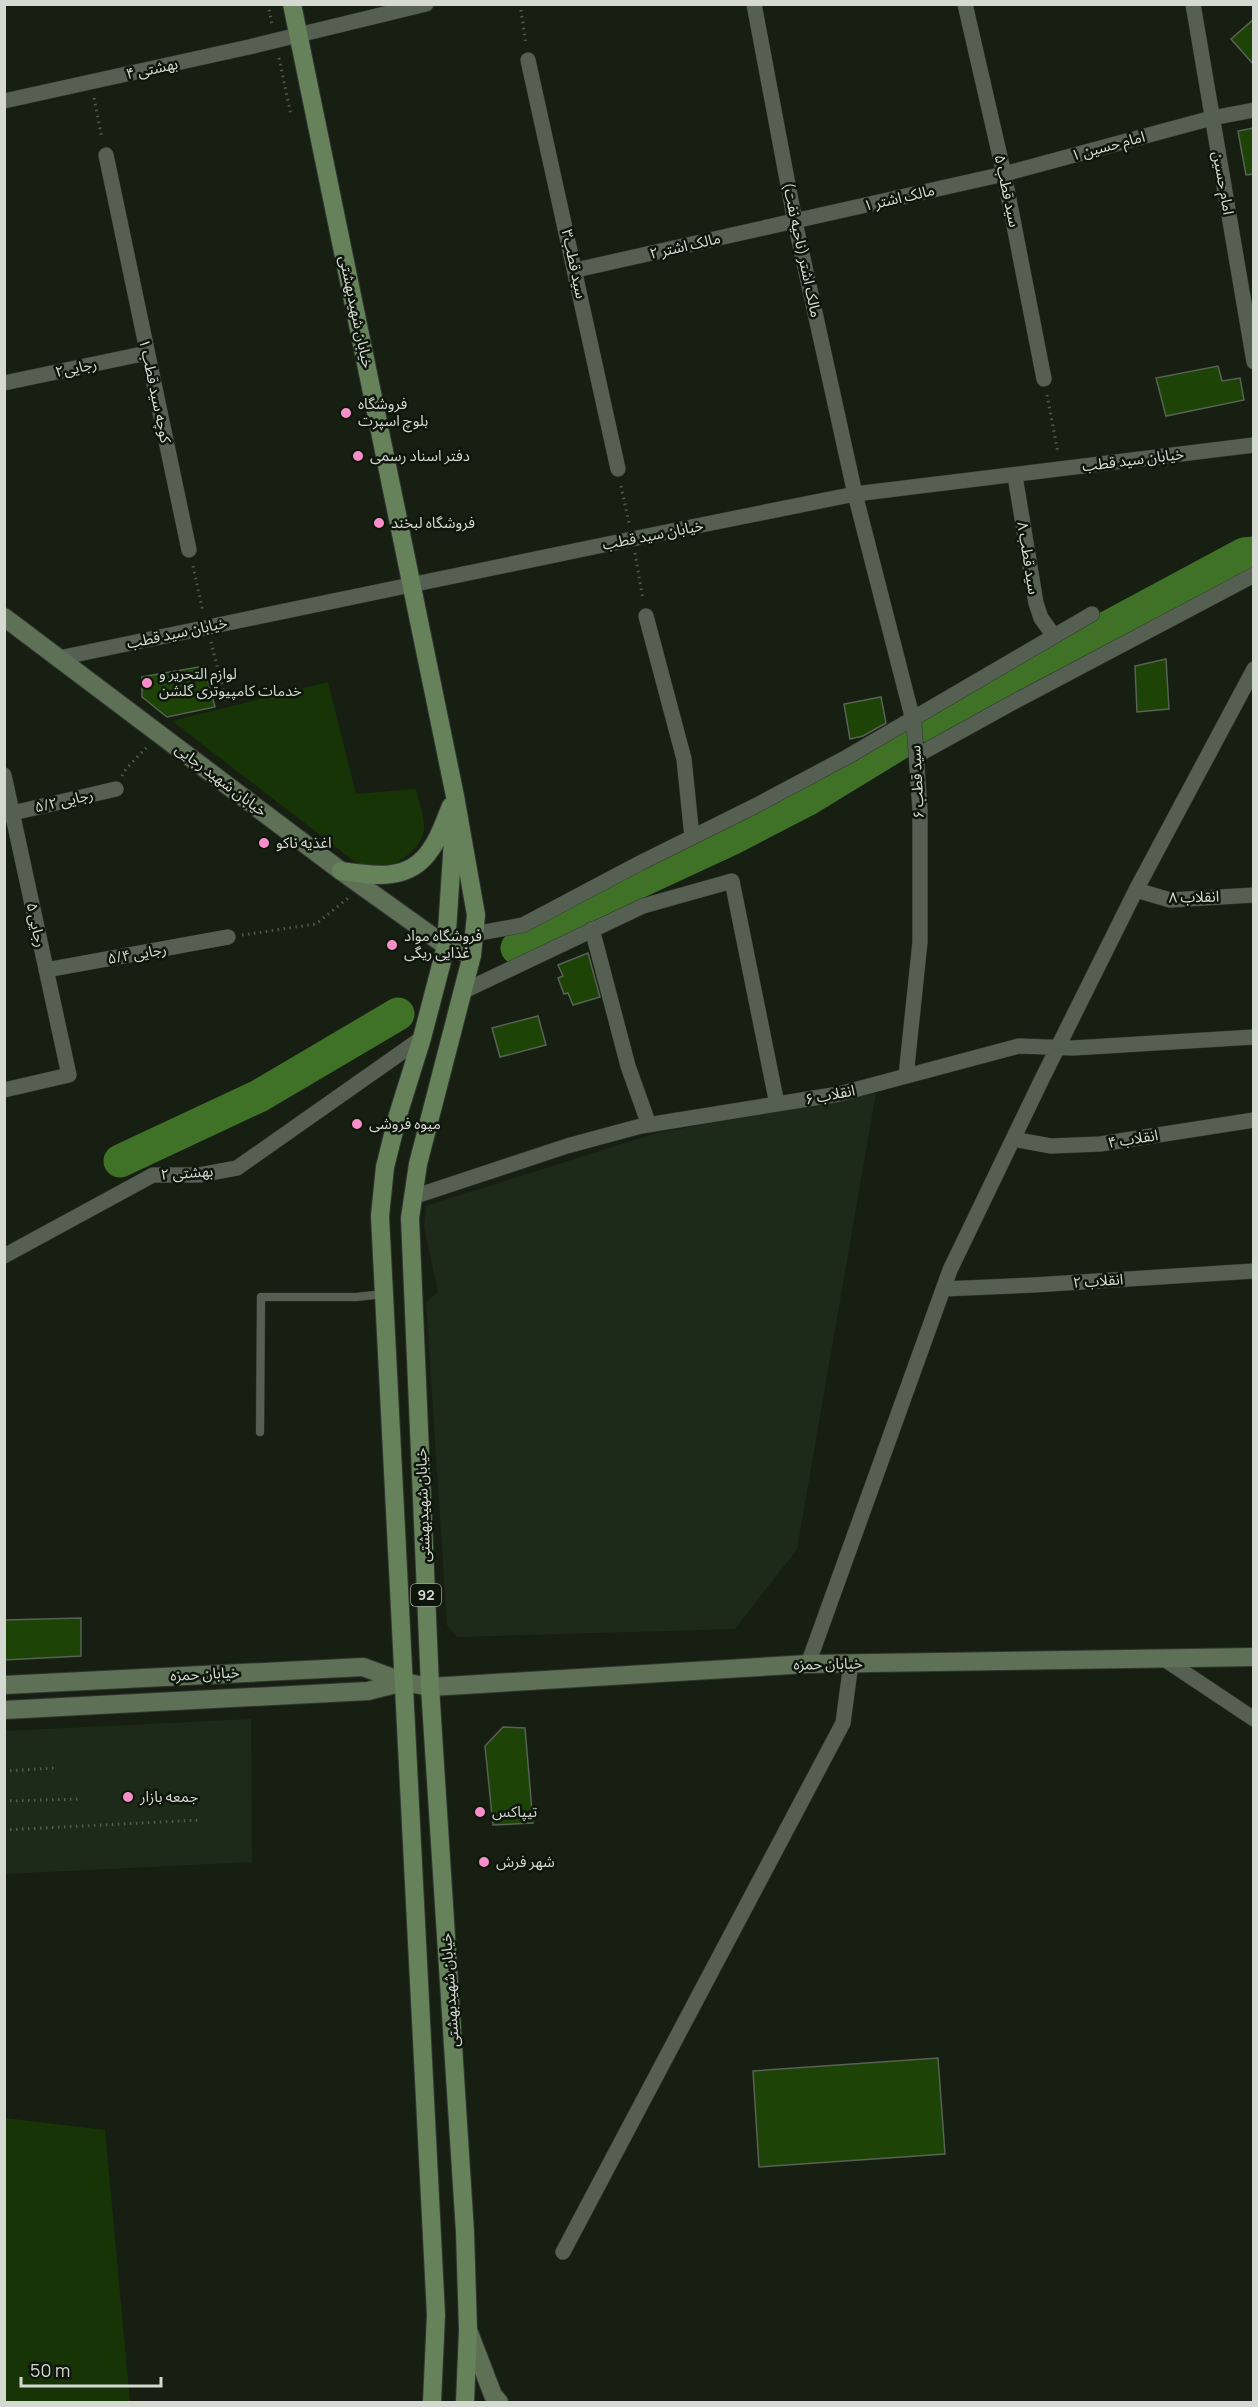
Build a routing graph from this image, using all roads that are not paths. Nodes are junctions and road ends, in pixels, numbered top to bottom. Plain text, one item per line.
1 (292, 4) edge
2 (426, 4) edge
3 (754, 4) edge
4 (965, 4) edge
5 (1196, 5) edge
6 (298, 34) junction
7 (528, 60) road end
8 (4, 101) edge
9 (1254, 110) edge
10 (1212, 118) junction
11 (106, 155) road end
12 (1004, 174) junction
13 (795, 222) junction
14 (576, 270) junction
15 (147, 353) junction
16 (1254, 362) edge
17 (1044, 378) road end
18 (4, 383) edge
19 (1254, 445) edge
20 (618, 468) road end
21 (1015, 476) junction
22 (855, 495) junction
23 (189, 550) road end
24 (1254, 574) edge
25 (412, 584) junction
26 (1092, 614) dead end
27 (646, 616) road end
28 (4, 617) edge
29 (1054, 636) junction
30 (59, 658) junction
31 (1254, 669) edge
32 (912, 718) junction
33 (916, 756) junction
34 (4, 775) edge
35 (116, 789) road end
36 (455, 796) junction
37 (8, 814) edge
38 (692, 837) junction
39 (341, 871) junction
40 (1136, 890) junction
41 (1254, 895) edge
42 (592, 929) junction
43 (474, 934) junction
44 (228, 937) road end
45 (446, 946) junction
46 (472, 955) junction
47 (46, 970) junction
48 (464, 991) junction
49 (1254, 1037) edge
50 (422, 1038) junction
51 (1057, 1048) junction
52 (906, 1076) junction
53 (4, 1090) edge
54 (777, 1104) junction
55 (1254, 1120) edge
56 (649, 1125) junction
57 (1013, 1139) junction
58 (413, 1197) junction
59 (4, 1256) edge
60 (1254, 1271) edge
61 (943, 1289) junction
62 (384, 1294) junction
63 (260, 1432) dead end
64 (1254, 1657) edge
65 (1164, 1659) junction
66 (851, 1663) junction
67 (808, 1664) junction
68 (404, 1682) junction
69 (4, 1684) edge
70 (430, 1687) junction
71 (4, 1710) edge
72 (1254, 1719) edge
73 (563, 2252) dead end
74 (468, 2330) junction
75 (432, 2403) edge
76 (465, 2403) edge
77 (499, 2403) edge

1 - 6 main road, خیابان شهیدبهشتی / 92
2 - 6 street, بهشتی ۴
3 - 13 street, مالک اشتر (ناحیه نفت)
4 - 12 street, سید قطب ۵
5 - 10 street, امام حسین
6 - 8 street, بهشتی ۴
6 - 25 main road, خیابان شهیدبهشتی / 92
7 - 14 street, سید قطب۳
9 - 10 street, امام حسین ۱
10 - 12 street, امام حسین ۱
10 - 16 street, امام حسین
11 - 15 street, کوچه سید قطب ۱
12 - 13 street, مالک اشتر ۱
12 - 17 street, سید قطب ۵
13 - 14 street, مالک اشتر ۲
13 - 22 street, مالک اشتر (ناحیه نفت)
14 - 20 street, سید قطب۳
15 - 18 street, رجایی۲
15 - 23 street, کوچه سید قطب ۱
19 - 21 street, خیابان سید قطب
21 - 22 street, خیابان سید قطب
21 - 29 street, سید قطب ۸
22 - 25 street, خیابان سید قطب
22 - 32 street, سید قطب ۶
24 - 33 street
25 - 30 street, خیابان سید قطب
25 - 36 main road, خیابان شهیدبهشتی / 92
26 - 29 street
27 - 38 street
28 - 30 main road, خیابان شهید رجایی
29 - 32 street
30 - 39 main road, خیابان شهید رجایی
31 - 40 street
32 - 33 street, سید قطب ۶
32 - 38 street
33 - 52 street, سید قطب ۶
34 - 37 street, رجایی ۵
35 - 37 street, رجایی ۵/۲
36 - 39 main road
36 - 43 main road, خیابان شهیدبهشتی / 92
36 - 45 main road, خیابان شهیدبهشتی / 92
37 - 47 street, رجایی ۵
38 - 43 street
39 - 45 main road, خیابان شهید رجایی
40 - 41 street, انقلاب ۸
40 - 51 street
42 - 48 street
42 - 54 street
42 - 56 street
43 - 46 main road, خیابان شهیدبهشتی / 92
44 - 47 street, رجایی ۵/۴
45 - 46 main road, خیابان شهید رجایی
45 - 50 main road, خیابان شهیدبهشتی / 92
46 - 48 main road, خیابان شهیدبهشتی / 92
47 - 53 street, رجایی ۵
48 - 58 main road, خیابان شهیدبهشتی / 92
49 - 51 street, انقلاب ۶
50 - 59 street, بهشتی ۲
50 - 62 main road, خیابان شهیدبهشتی / 92
51 - 52 street, انقلاب ۶
51 - 57 street
52 - 54 street, انقلاب ۶
54 - 56 street, انقلاب ۶
55 - 57 street, انقلاب ۴
56 - 58 street, انقلاب ۶
57 - 61 street
58 - 70 main road, خیابان شهیدبهشتی / 92
60 - 61 street, انقلاب ۲
61 - 67 street
62 - 63 lane
62 - 68 main road, خیابان شهیدبهشتی / 92
64 - 65 main road, خیابان حمزه
65 - 66 main road, خیابان حمزه
65 - 72 street
66 - 67 main road, خیابان حمزه
66 - 73 street
67 - 70 main road, خیابان حمزه
68 - 69 main road, خیابان حمزه
68 - 70 main road, خیابان حمزه
68 - 71 main road, خیابان حمزه
68 - 75 main road, خیابان شهیدبهشتی / 92
70 - 74 main road, خیابان شهیدبهشتی / 92
74 - 76 main road, خیابان شهیدبهشتی / 92
74 - 77 main road

